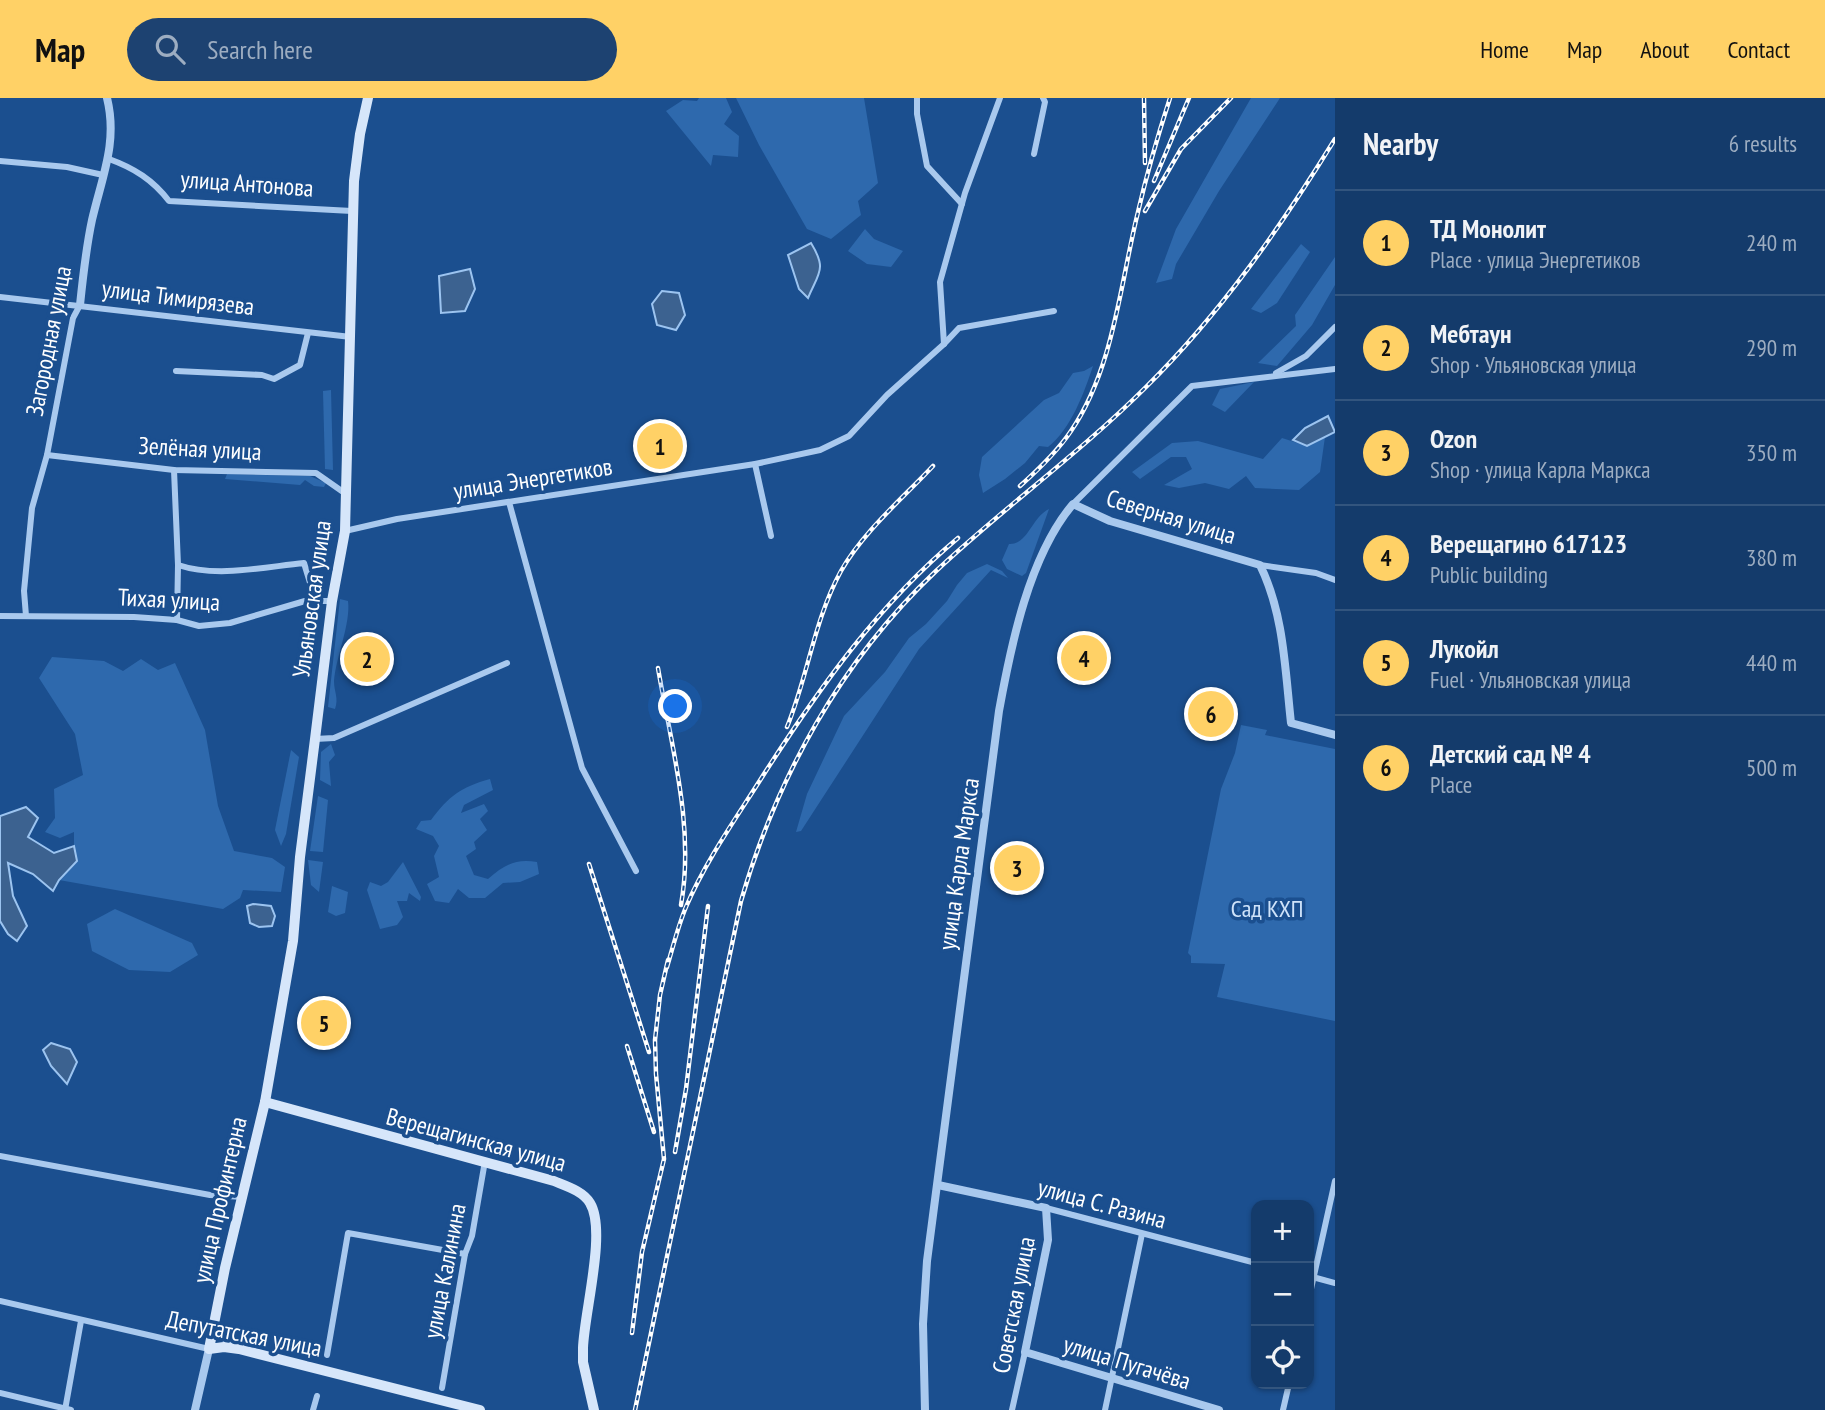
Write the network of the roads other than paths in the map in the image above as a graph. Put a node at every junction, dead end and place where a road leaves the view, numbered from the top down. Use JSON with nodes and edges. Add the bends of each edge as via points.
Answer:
{"nodes":[{"id":1,"x":107,"y":98,"type":"edge"},
{"id":2,"x":368,"y":98,"type":"edge"},
{"id":3,"x":917,"y":98,"type":"edge"},
{"id":4,"x":1000,"y":98,"type":"edge"},
{"id":5,"x":1043,"y":98,"type":"edge"},
{"id":6,"x":1034,"y":154,"type":"dead end"},
{"id":7,"x":109,"y":159,"type":"junction"},
{"id":8,"x":0,"y":161,"type":"edge"},
{"id":9,"x":103,"y":174,"type":"junction"},
{"id":10,"x":962,"y":204,"type":"junction"},
{"id":11,"x":352,"y":211,"type":"junction"},
{"id":12,"x":0,"y":297,"type":"edge"},
{"id":13,"x":80,"y":305,"type":"junction"},
{"id":14,"x":1054,"y":311,"type":"dead end"},
{"id":15,"x":1335,"y":327,"type":"edge"},
{"id":16,"x":308,"y":333,"type":"junction"},
{"id":17,"x":351,"y":337,"type":"junction"},
{"id":18,"x":944,"y":344,"type":"junction"},
{"id":19,"x":1335,"y":369,"type":"edge"},
{"id":20,"x":176,"y":371,"type":"dead end"},
{"id":21,"x":1272,"y":375,"type":"junction"},
{"id":22,"x":47,"y":454,"type":"junction"},
{"id":23,"x":755,"y":464,"type":"junction"},
{"id":24,"x":174,"y":470,"type":"junction"},
{"id":25,"x":346,"y":494,"type":"junction"},
{"id":26,"x":509,"y":502,"type":"junction"},
{"id":27,"x":1073,"y":503,"type":"junction"},
{"id":28,"x":345,"y":531,"type":"junction"},
{"id":29,"x":771,"y":536,"type":"dead end"},
{"id":30,"x":178,"y":565,"type":"junction"},
{"id":31,"x":1259,"y":565,"type":"junction"},
{"id":32,"x":1335,"y":580,"type":"edge"},
{"id":33,"x":315,"y":599,"type":"junction"},
{"id":34,"x":332,"y":601,"type":"junction"},
{"id":35,"x":0,"y":616,"type":"edge"},
{"id":36,"x":26,"y":616,"type":"junction"},
{"id":37,"x":177,"y":620,"type":"junction"},
{"id":38,"x":507,"y":663,"type":"dead end"},
{"id":39,"x":1335,"y":735,"type":"edge"},
{"id":40,"x":315,"y":739,"type":"junction"},
{"id":41,"x":636,"y":871,"type":"dead end"},
{"id":42,"x":265,"y":1102,"type":"junction"},
{"id":43,"x":0,"y":1156,"type":"edge"},
{"id":44,"x":485,"y":1161,"type":"junction"},
{"id":45,"x":1335,"y":1181,"type":"edge"},
{"id":46,"x":937,"y":1185,"type":"junction"},
{"id":47,"x":243,"y":1197,"type":"junction"},
{"id":48,"x":1046,"y":1208,"type":"junction"},
{"id":49,"x":1142,"y":1234,"type":"junction"},
{"id":50,"x":465,"y":1254,"type":"junction"},
{"id":51,"x":1251,"y":1262,"type":"edge"},
{"id":52,"x":1314,"y":1264,"type":"edge"},
{"id":53,"x":1314,"y":1277,"type":"edge"},
{"id":54,"x":1335,"y":1283,"type":"edge"},
{"id":55,"x":0,"y":1301,"type":"edge"},
{"id":56,"x":214,"y":1320,"type":"junction"},
{"id":57,"x":81,"y":1321,"type":"junction"},
{"id":58,"x":209,"y":1349,"type":"junction"},
{"id":59,"x":239,"y":1349,"type":"junction"},
{"id":60,"x":1025,"y":1352,"type":"junction"},
{"id":61,"x":327,"y":1355,"type":"dead end"},
{"id":62,"x":1113,"y":1379,"type":"junction"},
{"id":63,"x":442,"y":1388,"type":"dead end"},
{"id":64,"x":1288,"y":1389,"type":"edge"},
{"id":65,"x":0,"y":1393,"type":"edge"},
{"id":66,"x":317,"y":1396,"type":"dead end"},
{"id":67,"x":67,"y":1410,"type":"edge"},
{"id":68,"x":195,"y":1410,"type":"edge"},
{"id":69,"x":313,"y":1410,"type":"edge"},
{"id":70,"x":480,"y":1410,"type":"edge"},
{"id":71,"x":594,"y":1410,"type":"edge"},
{"id":72,"x":925,"y":1410,"type":"edge"},
{"id":73,"x":1013,"y":1410,"type":"edge"},
{"id":74,"x":1105,"y":1410,"type":"edge"},
{"id":75,"x":1219,"y":1410,"type":"edge"},
{"id":76,"x":1283,"y":1410,"type":"edge"}],
"edges":[{"from":1,"to":7,"type":"street","name":"Загородная улица","via":[[112,131]]},
{"from":2,"to":11,"type":"main road","name":"Ульяновская улица","via":[[356,157]]},
{"from":3,"to":10,"type":"street","via":[[927,166]]},
{"from":4,"to":10,"type":"street"},
{"from":5,"to":6,"type":"street"},
{"from":7,"to":9,"type":"street","name":"Загородная улица"},
{"from":7,"to":11,"type":"street","name":"улица Антонова","via":[[145,176],[169,201]]},
{"from":8,"to":9,"type":"street"},
{"from":9,"to":13,"type":"street","name":"Загородная улица","via":[[84,257]]},
{"from":10,"to":18,"type":"street","via":[[940,282]]},
{"from":11,"to":17,"type":"main road","name":"Ульяновская улица"},
{"from":12,"to":13,"type":"street","name":"улица Тимирязева"},
{"from":13,"to":16,"type":"street","name":"улица Тимирязева"},
{"from":13,"to":22,"type":"street","name":"Загородная улица","via":[[73,318]]},
{"from":14,"to":18,"type":"street","name":"улица Энергетиков","via":[[959,328]]},
{"from":15,"to":21,"type":"street","via":[[1306,356]]},
{"from":16,"to":17,"type":"street","name":"улица Тимирязева"},
{"from":16,"to":20,"type":"street","via":[[300,365],[274,379]]},
{"from":17,"to":25,"type":"main road","name":"Ульяновская улица"},
{"from":18,"to":23,"type":"street","name":"улица Энергетиков","via":[[849,436],[820,450]]},
{"from":19,"to":21,"type":"street"},
{"from":21,"to":27,"type":"street","name":"улица Карла Маркса","via":[[1192,387]]},
{"from":22,"to":24,"type":"street","name":"Зелёная улица"},
{"from":22,"to":36,"type":"street","name":"Загородная улица","via":[[32,508]]},
{"from":23,"to":26,"type":"street","name":"улица Энергетиков"},
{"from":23,"to":29,"type":"street"},
{"from":24,"to":25,"type":"street","name":"Зелёная улица","via":[[316,473]]},
{"from":24,"to":30,"type":"street"},
{"from":25,"to":28,"type":"main road","name":"Ульяновская улица"},
{"from":26,"to":28,"type":"street","name":"улица Энергетиков"},
{"from":26,"to":41,"type":"street","via":[[582,768]]},
{"from":27,"to":31,"type":"street","name":"Северная улица","via":[[1110,521]]},
{"from":27,"to":46,"type":"street","name":"улица Карла Маркса","via":[[1042,555],[1006,674]]},
{"from":28,"to":34,"type":"main road","name":"Ульяновская улица"},
{"from":30,"to":33,"type":"street","via":[[193,570],[234,570],[304,564]]},
{"from":30,"to":37,"type":"street"},
{"from":31,"to":32,"type":"street","name":"Северная улица"},
{"from":31,"to":39,"type":"street","name":"Северная улица","via":[[1283,638],[1291,723]]},
{"from":33,"to":34,"type":"street","name":"Тихая улица"},
{"from":33,"to":37,"type":"street","name":"Тихая улица","via":[[230,623],[199,626]]},
{"from":34,"to":40,"type":"main road","name":"Ульяновская улица"},
{"from":35,"to":36,"type":"street","name":"Тихая улица"},
{"from":36,"to":37,"type":"street","name":"Тихая улица"},
{"from":38,"to":40,"type":"street","via":[[334,738]]},
{"from":40,"to":42,"type":"main road","name":"Ульяновская улица","via":[[293,941]]},
{"from":42,"to":44,"type":"main road","name":"Верещагинская улица"},
{"from":42,"to":47,"type":"main road","name":"улица Профинтерна"},
{"from":43,"to":47,"type":"street","via":[[210,1195]]},
{"from":44,"to":50,"type":"street","name":"улица Калинина"},
{"from":44,"to":71,"type":"main road","name":"Верещагинская улица","via":[[570,1187],[589,1201],[594,1212],[596,1244],[583,1362]]},
{"from":45,"to":52,"type":"street"},
{"from":46,"to":48,"type":"street","name":"улица С. Разина"},
{"from":46,"to":72,"type":"street","name":"улица Карла Маркса","via":[[923,1324]]},
{"from":47,"to":56,"type":"main road","name":"улица Профинтерна"},
{"from":48,"to":49,"type":"street","name":"улица С. Разина"},
{"from":48,"to":60,"type":"street","name":"Советская улица","via":[[1048,1240]]},
{"from":49,"to":51,"type":"street","name":"улица С. Разина"},
{"from":49,"to":62,"type":"street"},
{"from":50,"to":61,"type":"street","via":[[348,1233]]},
{"from":50,"to":63,"type":"street","name":"улица Калинина"},
{"from":53,"to":54,"type":"street"},
{"from":55,"to":57,"type":"street","name":"Депутатская улица"},
{"from":56,"to":58,"type":"main road","name":"улица Профинтерна"},
{"from":56,"to":59,"type":"street","via":[[223,1338]]},
{"from":57,"to":58,"type":"street","name":"Депутатская улица"},
{"from":57,"to":67,"type":"street"},
{"from":58,"to":59,"type":"main road","name":"Депутатская улица"},
{"from":58,"to":68,"type":"street"},
{"from":59,"to":70,"type":"main road","name":"Депутатская улица"},
{"from":60,"to":62,"type":"street","name":"улица Пугачёва"},
{"from":60,"to":73,"type":"street","name":"Советская улица"},
{"from":62,"to":74,"type":"street"},
{"from":62,"to":75,"type":"street","name":"улица Пугачёва"},
{"from":64,"to":76,"type":"street"},
{"from":65,"to":67,"type":"street"},
{"from":66,"to":69,"type":"street"}]}
